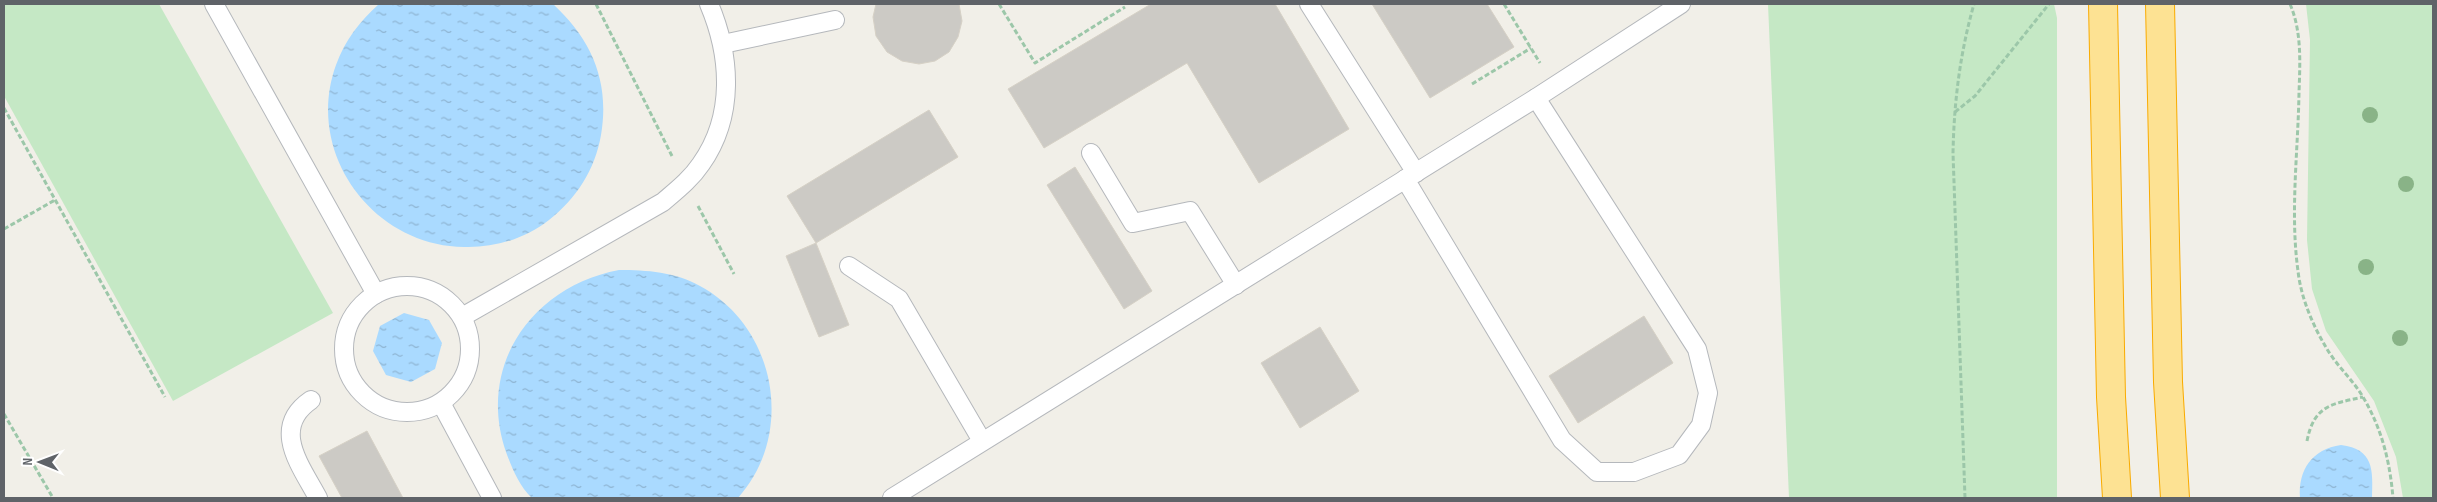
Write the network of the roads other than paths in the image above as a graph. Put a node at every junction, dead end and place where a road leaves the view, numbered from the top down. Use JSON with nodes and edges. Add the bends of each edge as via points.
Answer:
{"nodes":[{"id":1,"x":214,"y":4,"type":"edge"},
{"id":2,"x":709,"y":4,"type":"edge"},
{"id":3,"x":1309,"y":4,"type":"edge"},
{"id":4,"x":1681,"y":4,"type":"edge"},
{"id":5,"x":2103,"y":6,"type":"edge"},
{"id":6,"x":2160,"y":6,"type":"edge"},
{"id":7,"x":835,"y":20,"type":"dead end"},
{"id":8,"x":723,"y":44,"type":"junction"},
{"id":9,"x":1536,"y":98,"type":"junction"},
{"id":10,"x":1091,"y":153,"type":"dead end"},
{"id":11,"x":1410,"y":176,"type":"junction"},
{"id":12,"x":849,"y":266,"type":"dead end"},
{"id":13,"x":1236,"y":284,"type":"junction"},
{"id":14,"x":376,"y":294,"type":"junction"},
{"id":15,"x":462,"y":317,"type":"junction"},
{"id":16,"x":311,"y":400,"type":"dead end"},
{"id":17,"x":441,"y":403,"type":"junction"},
{"id":18,"x":982,"y":441,"type":"junction"},
{"id":19,"x":318,"y":498,"type":"edge"},
{"id":20,"x":492,"y":498,"type":"edge"},
{"id":21,"x":892,"y":498,"type":"edge"},
{"id":22,"x":2117,"y":498,"type":"edge"},
{"id":23,"x":2175,"y":498,"type":"edge"}],
"edges":[{"from":1,"to":14,"type":"lane"},
{"from":2,"to":8,"type":"lane"},
{"from":3,"to":11,"type":"lane"},
{"from":4,"to":9,"type":"lane"},
{"from":5,"to":22,"type":"highway"},
{"from":6,"to":23,"type":"highway","via":[[2168,382]]},
{"from":7,"to":8,"type":"lane"},
{"from":8,"to":15,"type":"lane","via":[[727,74],[726,105],[715,139],[702,164],[686,182],[663,202]]},
{"from":9,"to":11,"type":"lane"},
{"from":9,"to":11,"type":"lane","via":[[1697,349],[1708,393],[1701,425],[1679,456],[1634,472],[1596,472],[1562,440]]},
{"from":10,"to":13,"type":"lane","via":[[1133,223],[1190,212]]},
{"from":11,"to":13,"type":"lane"},
{"from":12,"to":18,"type":"lane","via":[[899,299]]},
{"from":13,"to":18,"type":"lane"},
{"from":14,"to":15,"type":"lane","via":[[398,287],[422,288],[445,298]]},
{"from":14,"to":17,"type":"lane","via":[[355,314],[345,339],[345,361],[352,379],[371,401],[393,411],[418,412]]},
{"from":15,"to":17,"type":"lane","via":[[470,339],[469,363],[459,386]]},
{"from":16,"to":19,"type":"lane","via":[[301,407],[293,420],[290,434],[293,450]]},
{"from":17,"to":20,"type":"lane"},
{"from":18,"to":21,"type":"lane"}]}
